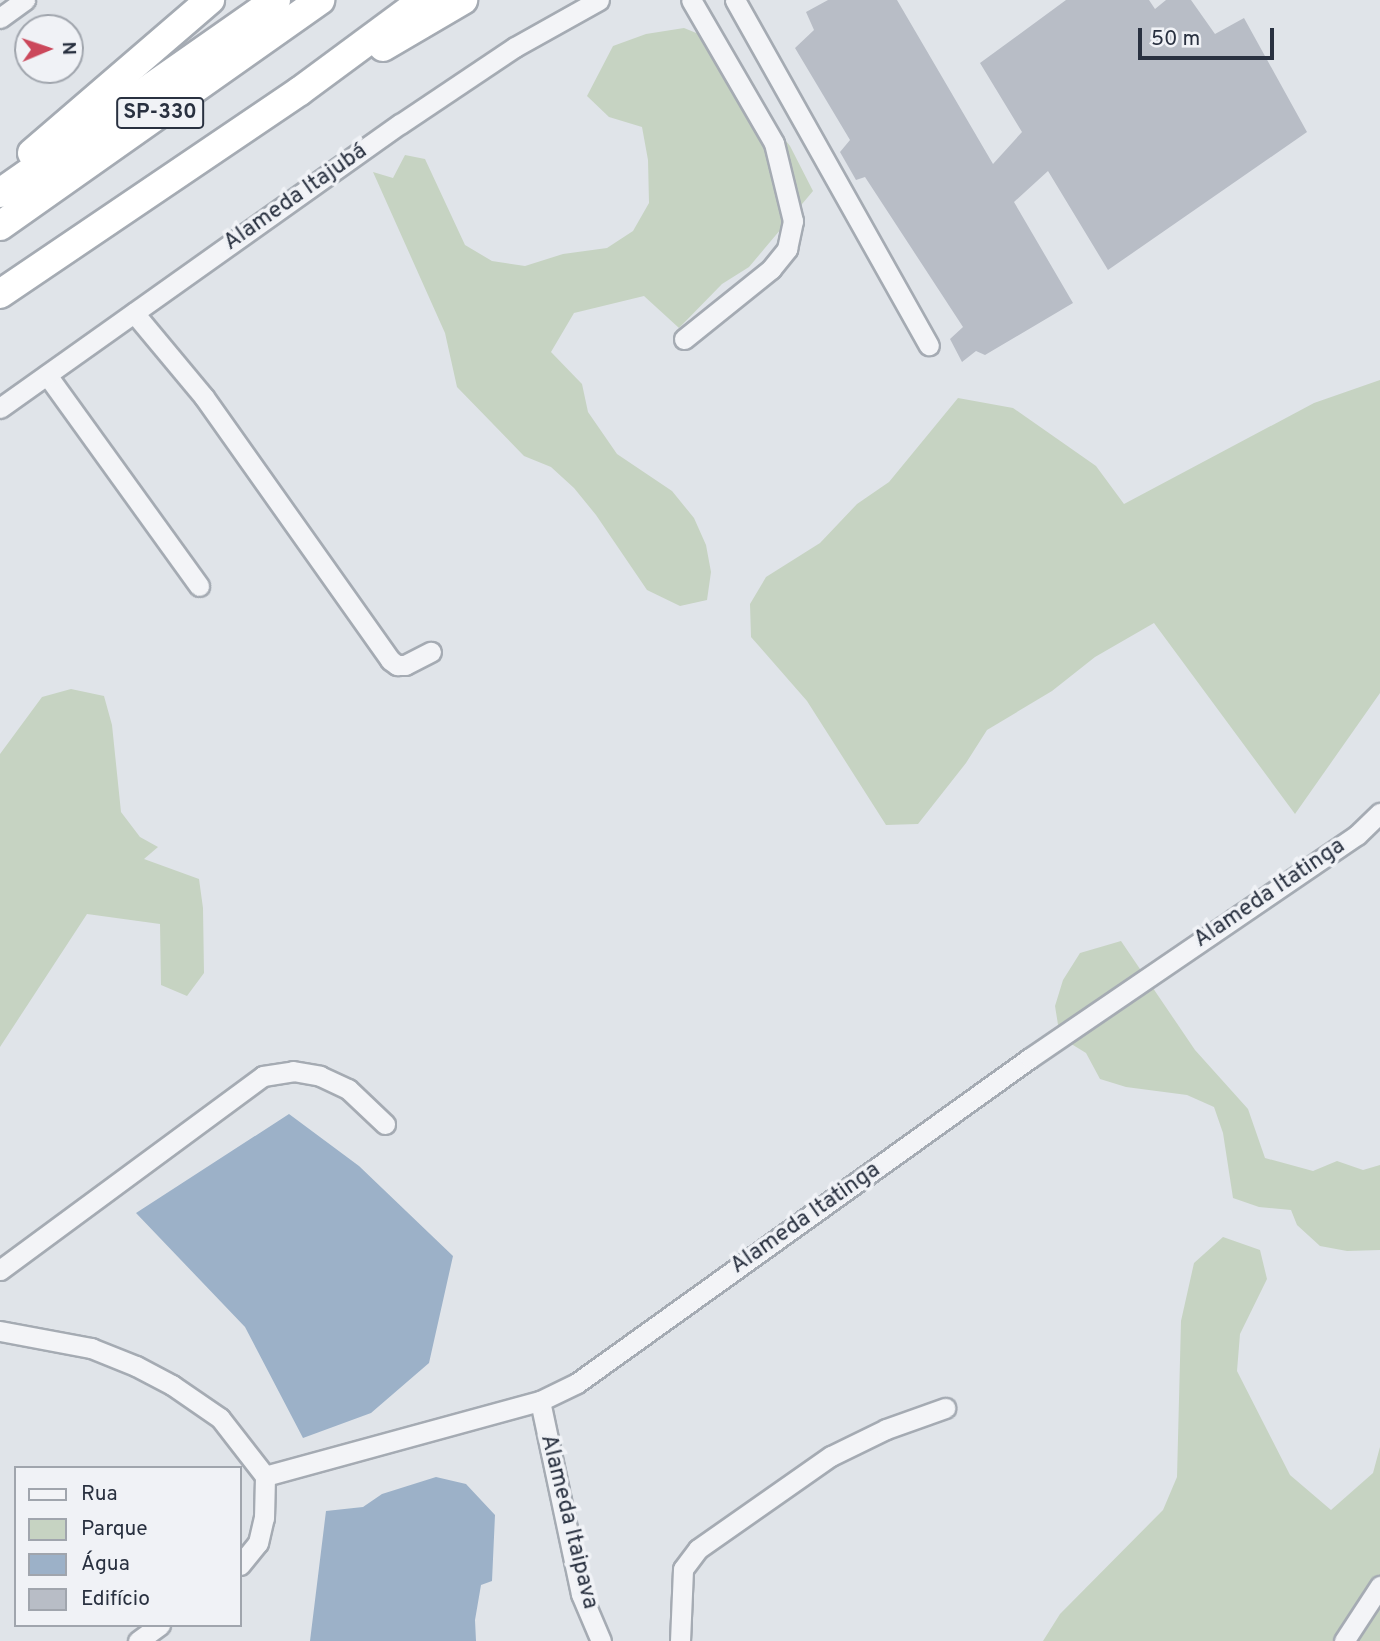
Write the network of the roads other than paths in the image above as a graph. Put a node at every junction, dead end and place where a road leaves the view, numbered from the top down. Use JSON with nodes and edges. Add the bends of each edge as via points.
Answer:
{"nodes":[{"id":1,"x":25,"y":0,"type":"edge"},
{"id":2,"x":210,"y":0,"type":"edge"},
{"id":3,"x":276,"y":0,"type":"edge"},
{"id":4,"x":320,"y":0,"type":"edge"},
{"id":5,"x":423,"y":0,"type":"edge"},
{"id":6,"x":463,"y":0,"type":"edge"},
{"id":7,"x":599,"y":0,"type":"edge"},
{"id":8,"x":691,"y":0,"type":"edge"},
{"id":9,"x":735,"y":0,"type":"edge"},
{"id":10,"x":0,"y":18,"type":"edge"},
{"id":11,"x":300,"y":91,"type":"junction"},
{"id":12,"x":0,"y":181,"type":"edge"},
{"id":13,"x":0,"y":193,"type":"edge"},
{"id":14,"x":0,"y":226,"type":"edge"},
{"id":15,"x":0,"y":294,"type":"edge"},
{"id":16,"x":134,"y":313,"type":"junction"},
{"id":17,"x":684,"y":340,"type":"dead end"},
{"id":18,"x":929,"y":345,"type":"dead end"},
{"id":19,"x":47,"y":375,"type":"junction"},
{"id":20,"x":0,"y":408,"type":"edge"},
{"id":21,"x":199,"y":586,"type":"dead end"},
{"id":22,"x":431,"y":652,"type":"dead end"},
{"id":23,"x":1380,"y":813,"type":"edge"},
{"id":24,"x":385,"y":1124,"type":"dead end"},
{"id":25,"x":0,"y":1270,"type":"edge"},
{"id":26,"x":0,"y":1331,"type":"edge"},
{"id":27,"x":540,"y":1401,"type":"junction"},
{"id":28,"x":945,"y":1408,"type":"dead end"},
{"id":29,"x":265,"y":1476,"type":"junction"},
{"id":30,"x":242,"y":1563,"type":"edge"},
{"id":31,"x":1380,"y":1586,"type":"edge"},
{"id":32,"x":157,"y":1627,"type":"edge"},
{"id":33,"x":138,"y":1641,"type":"edge"},
{"id":34,"x":601,"y":1641,"type":"edge"},
{"id":35,"x":680,"y":1641,"type":"edge"},
{"id":36,"x":1344,"y":1641,"type":"edge"}],
"edges":[{"from":1,"to":10,"type":"street"},
{"from":2,"to":12,"type":"highway"},
{"from":3,"to":13,"type":"highway","number":"SP-330"},
{"from":4,"to":14,"type":"highway","number":"SP-330"},
{"from":5,"to":11,"type":"highway"},
{"from":6,"to":11,"type":"highway"},
{"from":7,"to":16,"type":"street","name":"Alameda Itajubá","via":[[458,85]]},
{"from":8,"to":17,"type":"street","via":[[774,144],[793,221],[787,248],[771,270]]},
{"from":9,"to":18,"type":"street"},
{"from":11,"to":15,"type":"highway"},
{"from":16,"to":19,"type":"street","name":"Alameda Itajubá"},
{"from":16,"to":22,"type":"street","via":[[204,397],[390,660],[405,665]]},
{"from":19,"to":20,"type":"street","name":"Alameda Itajubá"},
{"from":19,"to":21,"type":"street"},
{"from":23,"to":27,"type":"street","name":"Alameda Itatinga","via":[[1357,835],[1030,1058],[577,1383]]},
{"from":24,"to":25,"type":"street","via":[[348,1089],[320,1076],[293,1071],[263,1076]]},
{"from":26,"to":29,"type":"street","via":[[91,1349],[172,1385],[219,1418]]},
{"from":27,"to":29,"type":"street","name":"Alameda Itatinga"},
{"from":27,"to":34,"type":"street","name":"Alameda Itaipava","via":[[581,1594]]},
{"from":28,"to":35,"type":"street","via":[[886,1429],[831,1456],[698,1549],[683,1569]]},
{"from":29,"to":30,"type":"street","via":[[258,1544]]},
{"from":31,"to":36,"type":"street"},
{"from":32,"to":33,"type":"street"}]}
